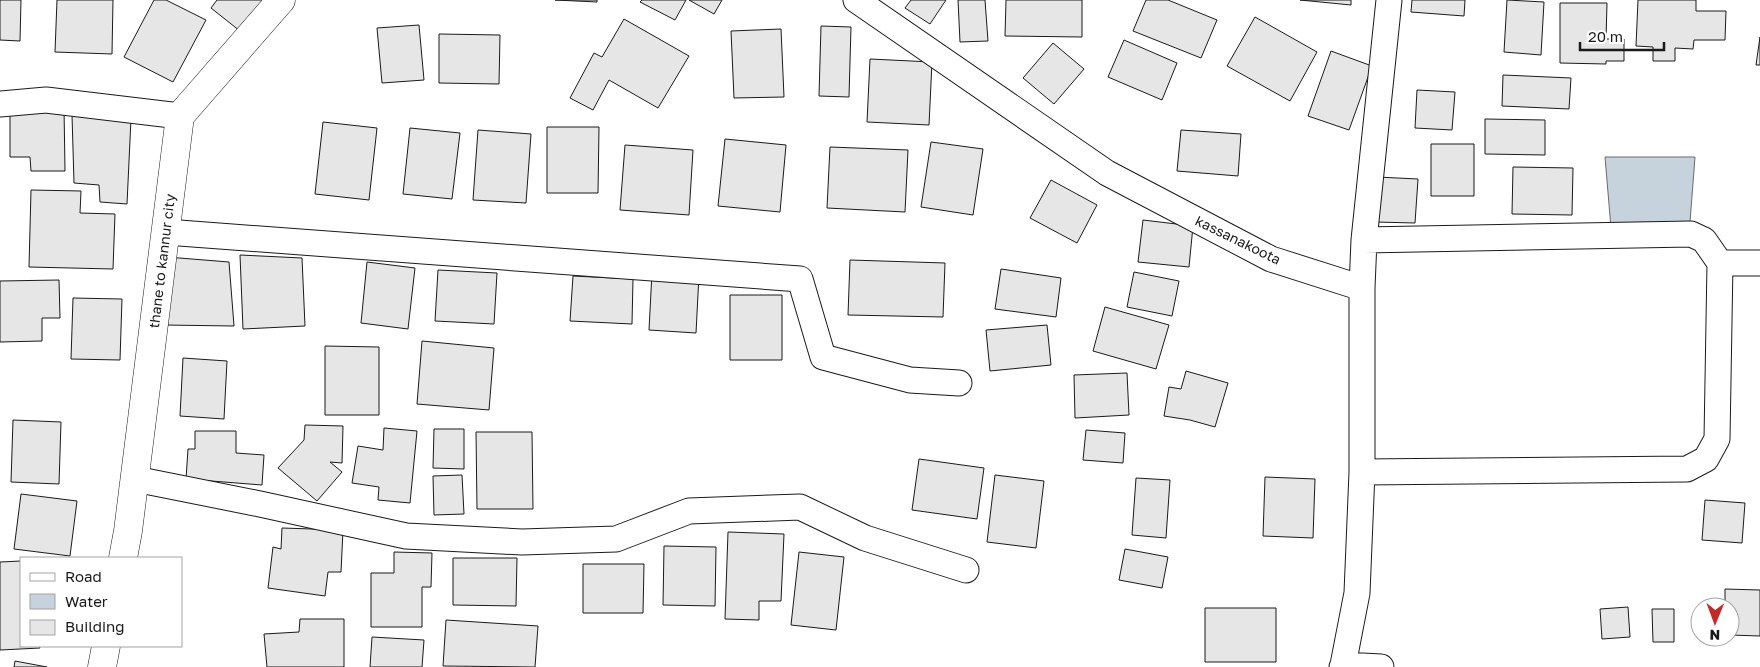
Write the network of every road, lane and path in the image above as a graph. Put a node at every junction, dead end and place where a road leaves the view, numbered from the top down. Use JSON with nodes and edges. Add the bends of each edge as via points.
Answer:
{"nodes":[{"id":1,"x":281,"y":0,"type":"edge"},
{"id":2,"x":856,"y":0,"type":"edge"},
{"id":3,"x":1389,"y":0,"type":"edge"},
{"id":4,"x":0,"y":104,"type":"edge"},
{"id":5,"x":180,"y":116,"type":"junction"},
{"id":6,"x":166,"y":232,"type":"junction"},
{"id":7,"x":1364,"y":240,"type":"junction"},
{"id":8,"x":1720,"y":263,"type":"junction"},
{"id":9,"x":1760,"y":263,"type":"edge"},
{"id":10,"x":1362,"y":288,"type":"junction"},
{"id":11,"x":959,"y":383,"type":"dead end"},
{"id":12,"x":1362,"y":472,"type":"junction"},
{"id":13,"x":135,"y":479,"type":"junction"},
{"id":14,"x":123,"y":557,"type":"edge"},
{"id":15,"x":966,"y":570,"type":"dead end"},
{"id":16,"x":106,"y":647,"type":"edge"},
{"id":17,"x":1342,"y":666,"type":"edge"},
{"id":18,"x":102,"y":667,"type":"edge"},
{"id":19,"x":1381,"y":667,"type":"edge"}],
"edges":[{"from":1,"to":5,"type":"street"},
{"from":2,"to":10,"type":"street","name":"kassanakoota","via":[[1107,173],[1271,259]]},
{"from":3,"to":7,"type":"street"},
{"from":4,"to":5,"type":"street","via":[[46,100]]},
{"from":5,"to":6,"type":"street","name":"thane to kannur city"},
{"from":6,"to":11,"type":"street","via":[[800,279],[823,357],[910,380]]},
{"from":6,"to":13,"type":"street","name":"thane to kannur city"},
{"from":7,"to":8,"type":"street","via":[[1691,234],[1704,240]]},
{"from":7,"to":10,"type":"street"},
{"from":8,"to":9,"type":"street"},
{"from":8,"to":12,"type":"street","via":[[1717,439],[1706,459],[1687,469]]},
{"from":10,"to":12,"type":"street"},
{"from":12,"to":17,"type":"street","via":[[1357,592]]},
{"from":13,"to":14,"type":"street","name":"thane to kannur city"},
{"from":13,"to":15,"type":"street","via":[[406,536],[512,541],[616,538],[689,511],[800,507],[865,538]]},
{"from":16,"to":18,"type":"street"},
{"from":17,"to":19,"type":"street"}]}
